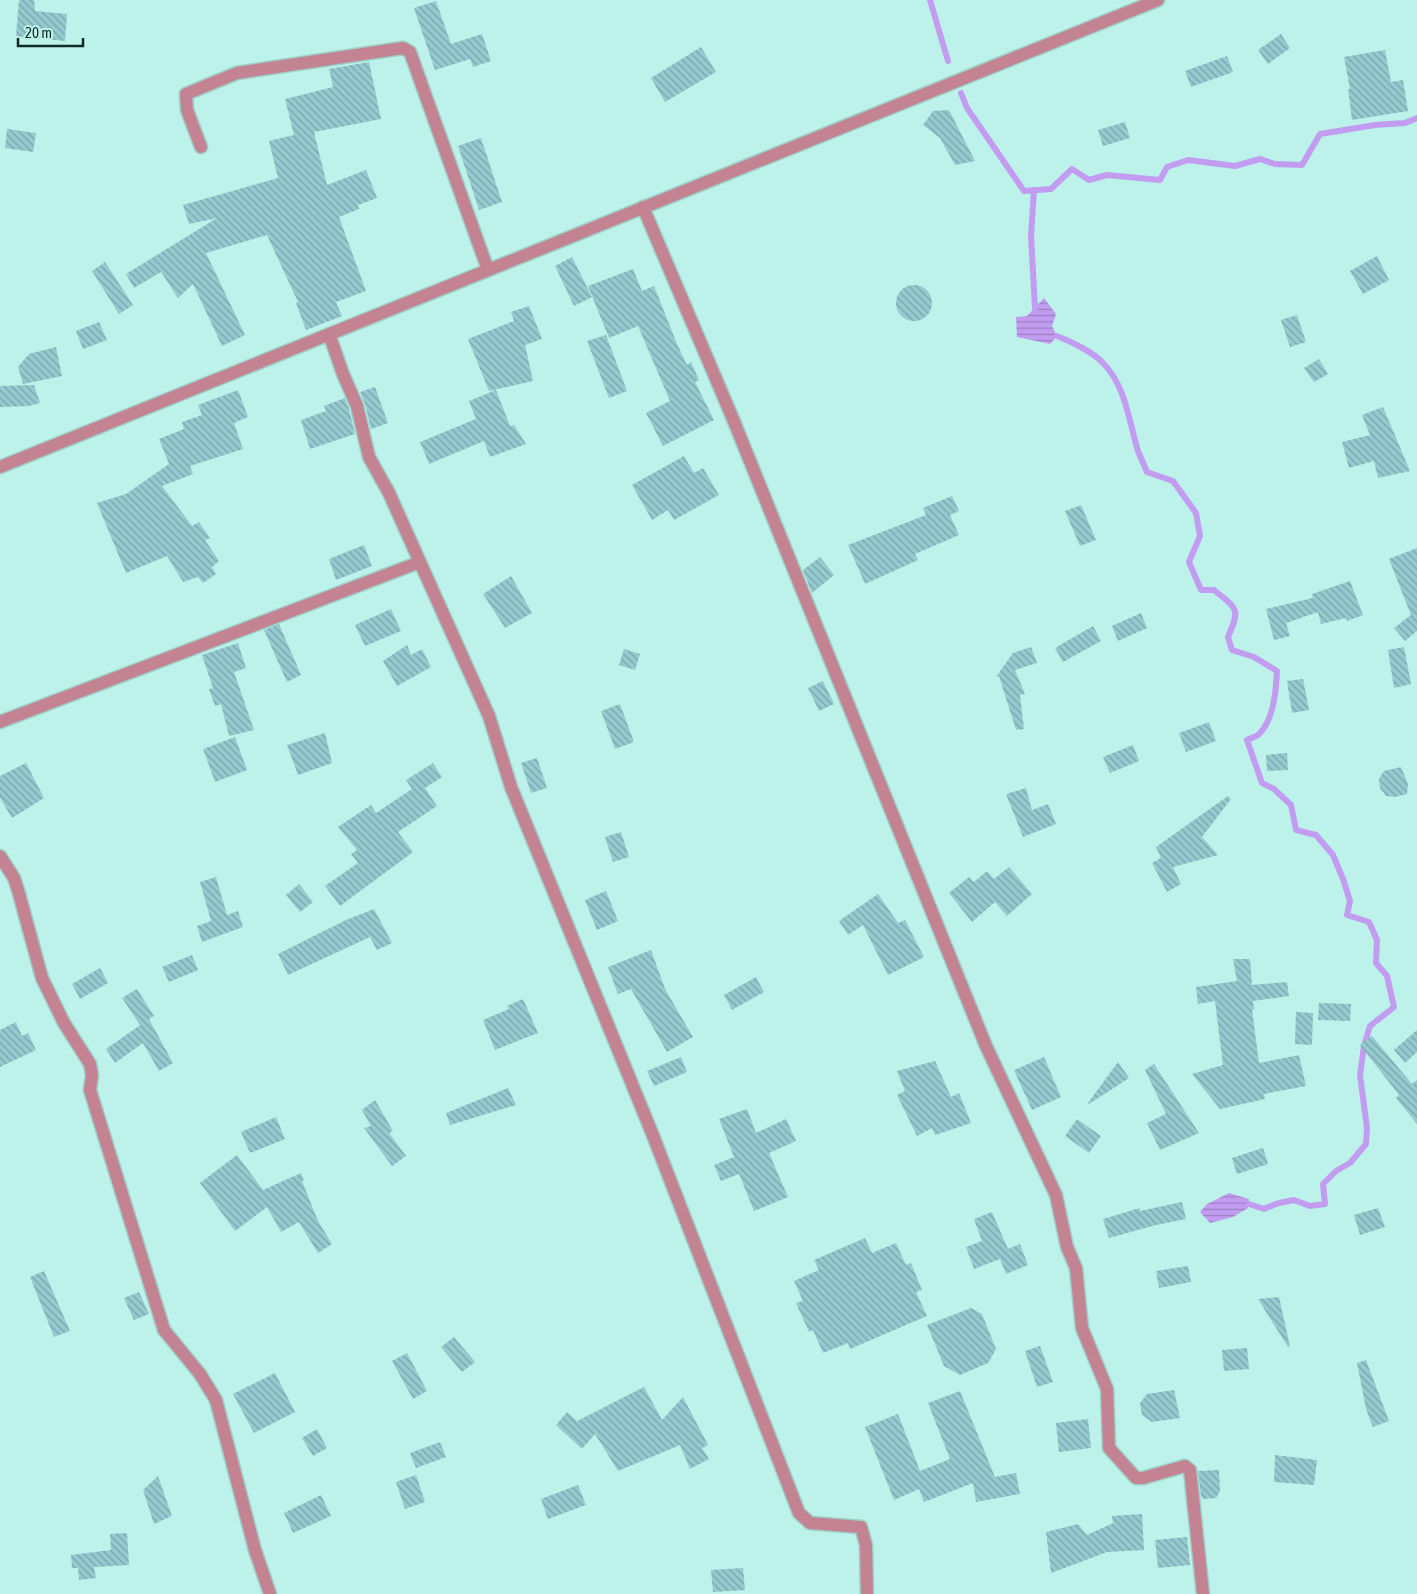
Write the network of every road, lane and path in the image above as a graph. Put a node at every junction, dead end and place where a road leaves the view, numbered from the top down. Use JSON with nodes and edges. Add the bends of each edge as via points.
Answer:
{"nodes":[{"id":1,"x":1158,"y":0,"type":"edge"},
{"id":2,"x":201,"y":147,"type":"dead end"},
{"id":3,"x":644,"y":207,"type":"junction"},
{"id":4,"x":488,"y":270,"type":"junction"},
{"id":5,"x":329,"y":334,"type":"junction"},
{"id":6,"x":0,"y":467,"type":"edge"},
{"id":7,"x":420,"y":562,"type":"junction"},
{"id":8,"x":0,"y":722,"type":"edge"},
{"id":9,"x":0,"y":856,"type":"edge"},
{"id":10,"x":270,"y":1594,"type":"edge"},
{"id":11,"x":867,"y":1594,"type":"edge"},
{"id":12,"x":1203,"y":1594,"type":"edge"}],
"edges":[{"from":1,"to":3,"type":"street"},
{"from":2,"to":4,"type":"street","via":[[187,110],[186,94],[238,73],[403,48],[410,52]]},
{"from":3,"to":4,"type":"street"},
{"from":3,"to":12,"type":"street","via":[[986,1046],[1058,1200],[1067,1247],[1077,1272],[1082,1328],[1107,1389],[1109,1448],[1136,1478],[1186,1466],[1190,1470]]},
{"from":4,"to":5,"type":"street"},
{"from":5,"to":6,"type":"street"},
{"from":5,"to":7,"type":"street","via":[[357,406],[369,457]]},
{"from":7,"to":8,"type":"street"},
{"from":7,"to":11,"type":"street","via":[[489,716],[511,787],[652,1133],[799,1513],[810,1522],[861,1526],[866,1545]]},
{"from":9,"to":10,"type":"street","via":[[14,878],[42,978],[90,1064],[90,1090],[164,1330],[200,1374],[216,1400],[255,1550]]}]}
